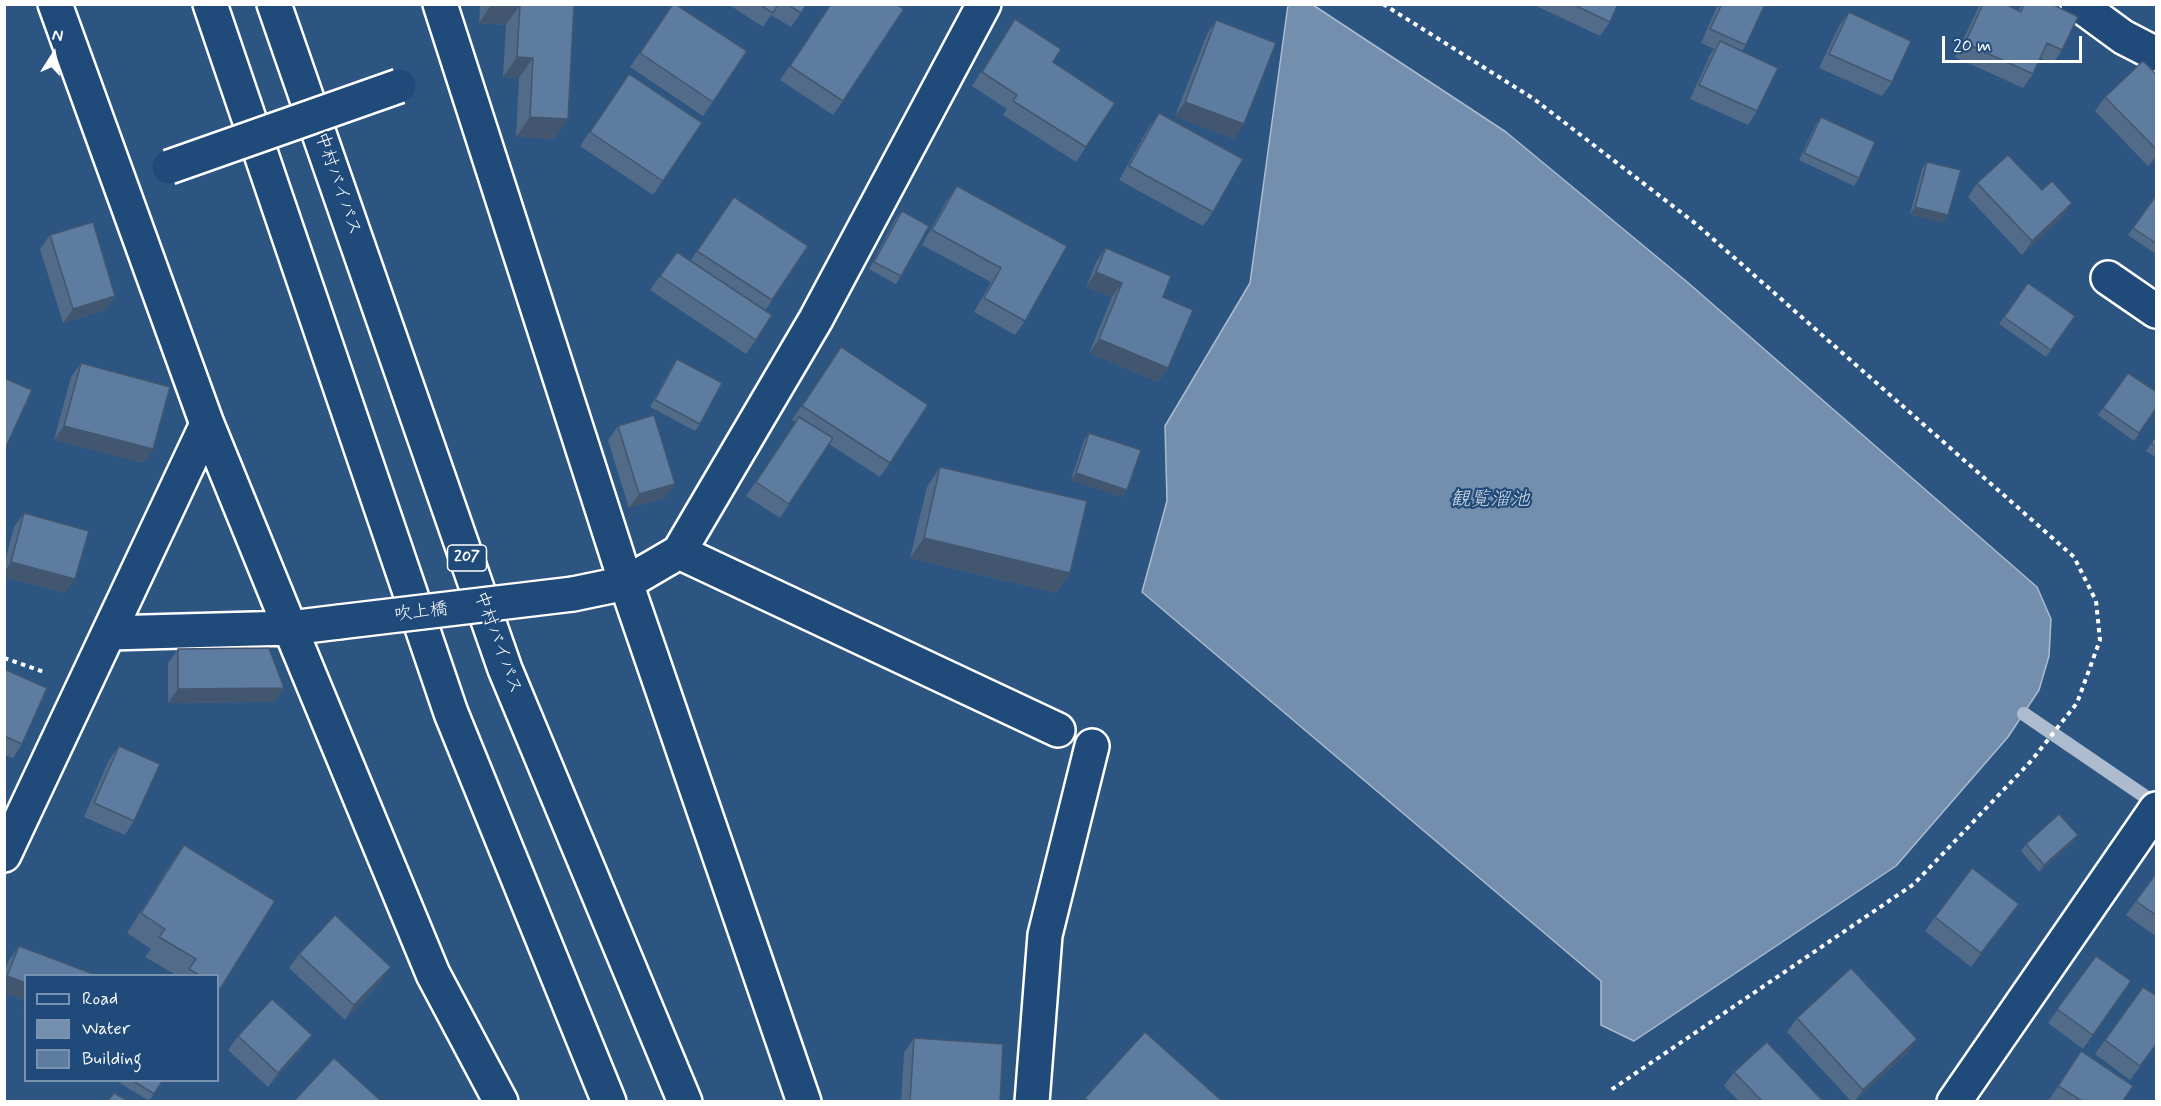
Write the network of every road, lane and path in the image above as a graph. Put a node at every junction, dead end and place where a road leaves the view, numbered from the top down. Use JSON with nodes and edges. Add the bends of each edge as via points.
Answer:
{"nodes":[{"id":1,"x":55,"y":4,"type":"edge"},
{"id":2,"x":210,"y":4,"type":"edge"},
{"id":3,"x":274,"y":4,"type":"edge"},
{"id":4,"x":440,"y":4,"type":"edge"},
{"id":5,"x":984,"y":4,"type":"edge"},
{"id":6,"x":1383,"y":4,"type":"edge"},
{"id":7,"x":2078,"y":4,"type":"edge"},
{"id":8,"x":2157,"y":54,"type":"edge"},
{"id":9,"x":399,"y":86,"type":"dead end"},
{"id":10,"x":170,"y":167,"type":"dead end"},
{"id":11,"x":2108,"y":278,"type":"dead end"},
{"id":12,"x":2157,"y":311,"type":"edge"},
{"id":13,"x":207,"y":424,"type":"junction"},
{"id":14,"x":679,"y":552,"type":"junction"},
{"id":15,"x":626,"y":583,"type":"junction"},
{"id":16,"x":290,"y":628,"type":"junction"},
{"id":17,"x":110,"y":633,"type":"junction"},
{"id":18,"x":1058,"y":730,"type":"dead end"},
{"id":19,"x":1092,"y":746,"type":"dead end"},
{"id":20,"x":2152,"y":817,"type":"edge"},
{"id":21,"x":4,"y":855,"type":"edge"},
{"id":22,"x":1608,"y":1092,"type":"dead end"},
{"id":23,"x":501,"y":1101,"type":"edge"},
{"id":24,"x":609,"y":1101,"type":"edge"},
{"id":25,"x":685,"y":1101,"type":"edge"},
{"id":26,"x":804,"y":1101,"type":"edge"},
{"id":27,"x":1032,"y":1101,"type":"edge"},
{"id":28,"x":1954,"y":1101,"type":"edge"}],
"edges":[{"from":1,"to":13,"type":"main road"},
{"from":2,"to":24,"type":"main road","via":[[452,713]]},
{"from":3,"to":25,"type":"main road","name":"中村バイパス","number":"207","via":[[505,669]]},
{"from":4,"to":15,"type":"main road"},
{"from":5,"to":14,"type":"main road","via":[[816,319]]},
{"from":6,"to":22,"type":"path","via":[[1534,99],[1696,225],[2074,557],[2096,601],[2100,640],[2077,703],[2032,760],[1914,884]]},
{"from":7,"to":8,"type":"main road","via":[[2123,37]]},
{"from":9,"to":10,"type":"main road","bridge":true},
{"from":11,"to":12,"type":"main road"},
{"from":13,"to":16,"type":"main road"},
{"from":13,"to":17,"type":"main road"},
{"from":14,"to":15,"type":"main road","name":"吹上橋"},
{"from":14,"to":18,"type":"main road"},
{"from":15,"to":16,"type":"main road","name":"吹上橋","bridge":true,"via":[[573,594]]},
{"from":15,"to":26,"type":"main road"},
{"from":16,"to":17,"type":"main road","name":"吹上橋"},
{"from":16,"to":23,"type":"main road","via":[[433,974]]},
{"from":17,"to":21,"type":"main road"},
{"from":19,"to":27,"type":"main road","via":[[1045,935]]},
{"from":20,"to":28,"type":"main road"}]}
